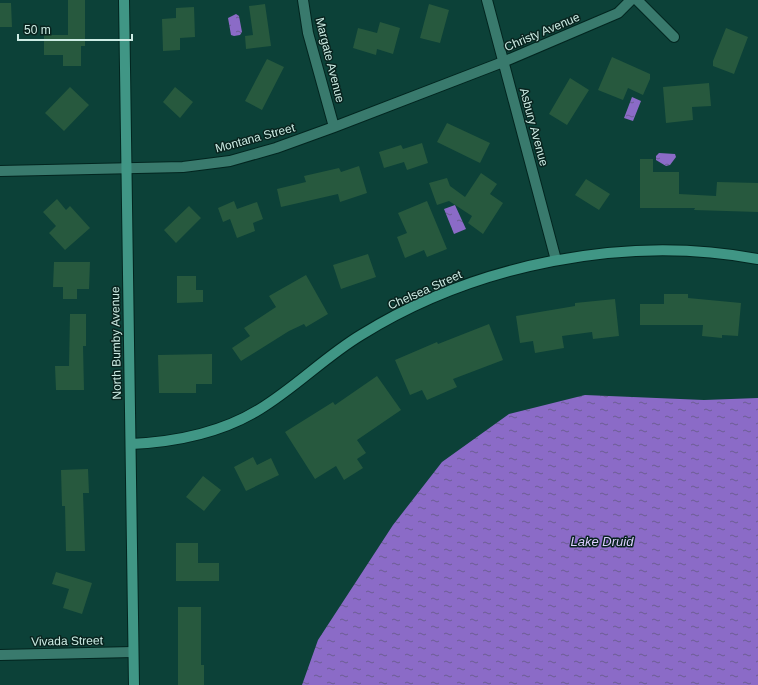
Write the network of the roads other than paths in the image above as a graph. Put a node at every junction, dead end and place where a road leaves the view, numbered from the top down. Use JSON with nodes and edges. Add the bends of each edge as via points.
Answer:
{"nodes":[{"id":1,"x":124,"y":0,"type":"edge"},
{"id":2,"x":303,"y":0,"type":"edge"},
{"id":3,"x":487,"y":0,"type":"edge"},
{"id":4,"x":631,"y":0,"type":"edge"},
{"id":5,"x":637,"y":0,"type":"edge"},
{"id":6,"x":674,"y":37,"type":"dead end"},
{"id":7,"x":504,"y":62,"type":"junction"},
{"id":8,"x":334,"y":127,"type":"junction"},
{"id":9,"x":126,"y":169,"type":"junction"},
{"id":10,"x":0,"y":171,"type":"edge"},
{"id":11,"x":758,"y":259,"type":"edge"},
{"id":12,"x":556,"y":260,"type":"junction"},
{"id":13,"x":131,"y":444,"type":"junction"},
{"id":14,"x":133,"y":652,"type":"junction"},
{"id":15,"x":0,"y":654,"type":"edge"},
{"id":16,"x":134,"y":685,"type":"edge"}],
"edges":[{"from":1,"to":9,"type":"street","name":"North Bumby Avenue"},
{"from":2,"to":8,"type":"street","name":"Margate Avenue","via":[[308,33]]},
{"from":3,"to":7,"type":"street","name":"Asbury Avenue"},
{"from":4,"to":7,"type":"street","name":"Christy Avenue","via":[[618,13]]},
{"from":5,"to":6,"type":"street"},
{"from":7,"to":8,"type":"street","name":"Montana Street"},
{"from":7,"to":12,"type":"street","name":"Asbury Avenue"},
{"from":8,"to":9,"type":"street","name":"Montana Street","via":[[230,161],[183,167]]},
{"from":9,"to":10,"type":"street","name":"Montana Street"},
{"from":9,"to":13,"type":"street","name":"North Bumby Avenue"},
{"from":11,"to":12,"type":"street","name":"Chelsea Street","via":[[736,255],[649,250]]},
{"from":12,"to":13,"type":"street","name":"Chelsea Street","via":[[495,275],[408,309],[361,335],[260,409],[230,424],[202,433]]},
{"from":13,"to":14,"type":"street","name":"North Bumby Avenue"},
{"from":14,"to":15,"type":"street","name":"Vivada Street"},
{"from":14,"to":16,"type":"street","name":"North Bumby Avenue"}]}
